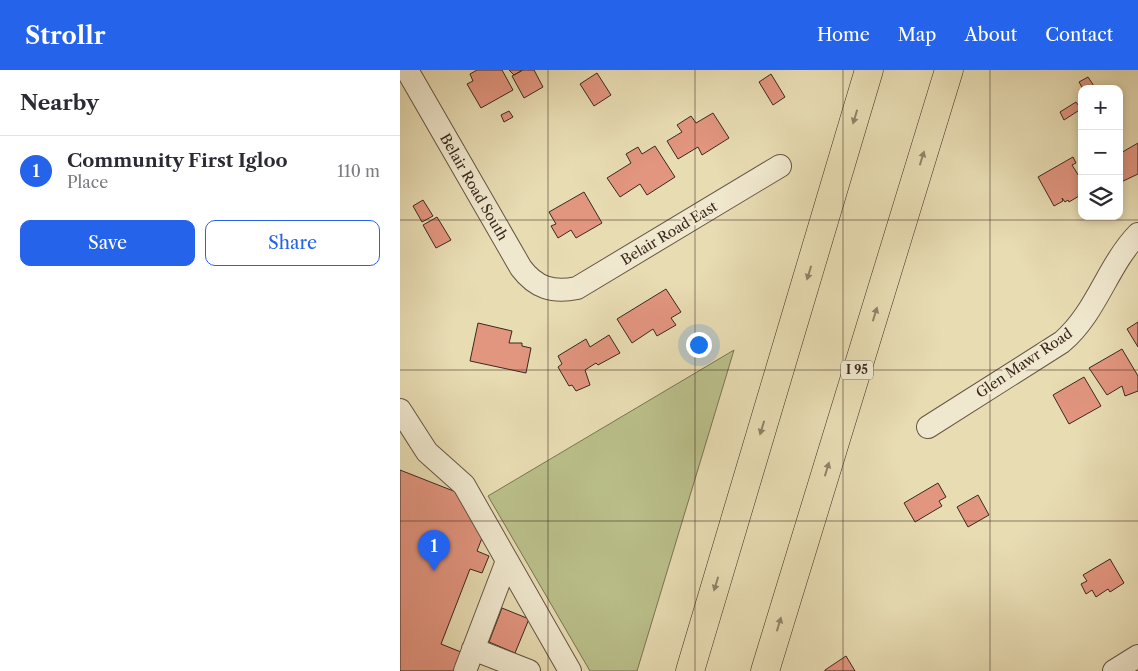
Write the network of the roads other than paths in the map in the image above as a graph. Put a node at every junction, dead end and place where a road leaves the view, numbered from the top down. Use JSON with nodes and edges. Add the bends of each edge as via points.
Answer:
{"nodes":[{"id":1,"x":407,"y":70,"type":"edge"},
{"id":2,"x":869,"y":70,"type":"edge"},
{"id":3,"x":949,"y":70,"type":"edge"},
{"id":4,"x":780,"y":166,"type":"dead end"},
{"id":5,"x":1138,"y":234,"type":"edge"},
{"id":6,"x":554,"y":290,"type":"joint"},
{"id":7,"x":403,"y":421,"type":"edge"},
{"id":8,"x":928,"y":426,"type":"dead end"},
{"id":9,"x":507,"y":561,"type":"junction"},
{"id":10,"x":473,"y":650,"type":"junction"},
{"id":11,"x":1138,"y":656,"type":"edge"},
{"id":12,"x":465,"y":671,"type":"edge"},
{"id":13,"x":529,"y":671,"type":"edge"},
{"id":14,"x":570,"y":671,"type":"edge"},
{"id":15,"x":690,"y":671,"type":"edge"},
{"id":16,"x":765,"y":671,"type":"edge"},
{"id":17,"x":1114,"y":671,"type":"edge"}],
"edges":[{"from":1,"to":6,"type":"street","name":"Belair Road South","via":[[522,268],[537,285]]},
{"from":2,"to":15,"type":"highway","one_way":true},
{"from":16,"to":3,"type":"highway","number":"I 95","one_way":true},
{"from":4,"to":6,"type":"street","name":"Belair Road East","via":[[577,288]]},
{"from":5,"to":8,"type":"street","name":"Glen Mawr Road","via":[[1121,255],[1091,310],[1074,331]]},
{"from":7,"to":9,"type":"street","via":[[436,461],[464,485]]},
{"from":9,"to":10,"type":"street"},
{"from":9,"to":14,"type":"street"},
{"from":10,"to":12,"type":"street"},
{"from":10,"to":13,"type":"street"},
{"from":11,"to":17,"type":"street"}]}
